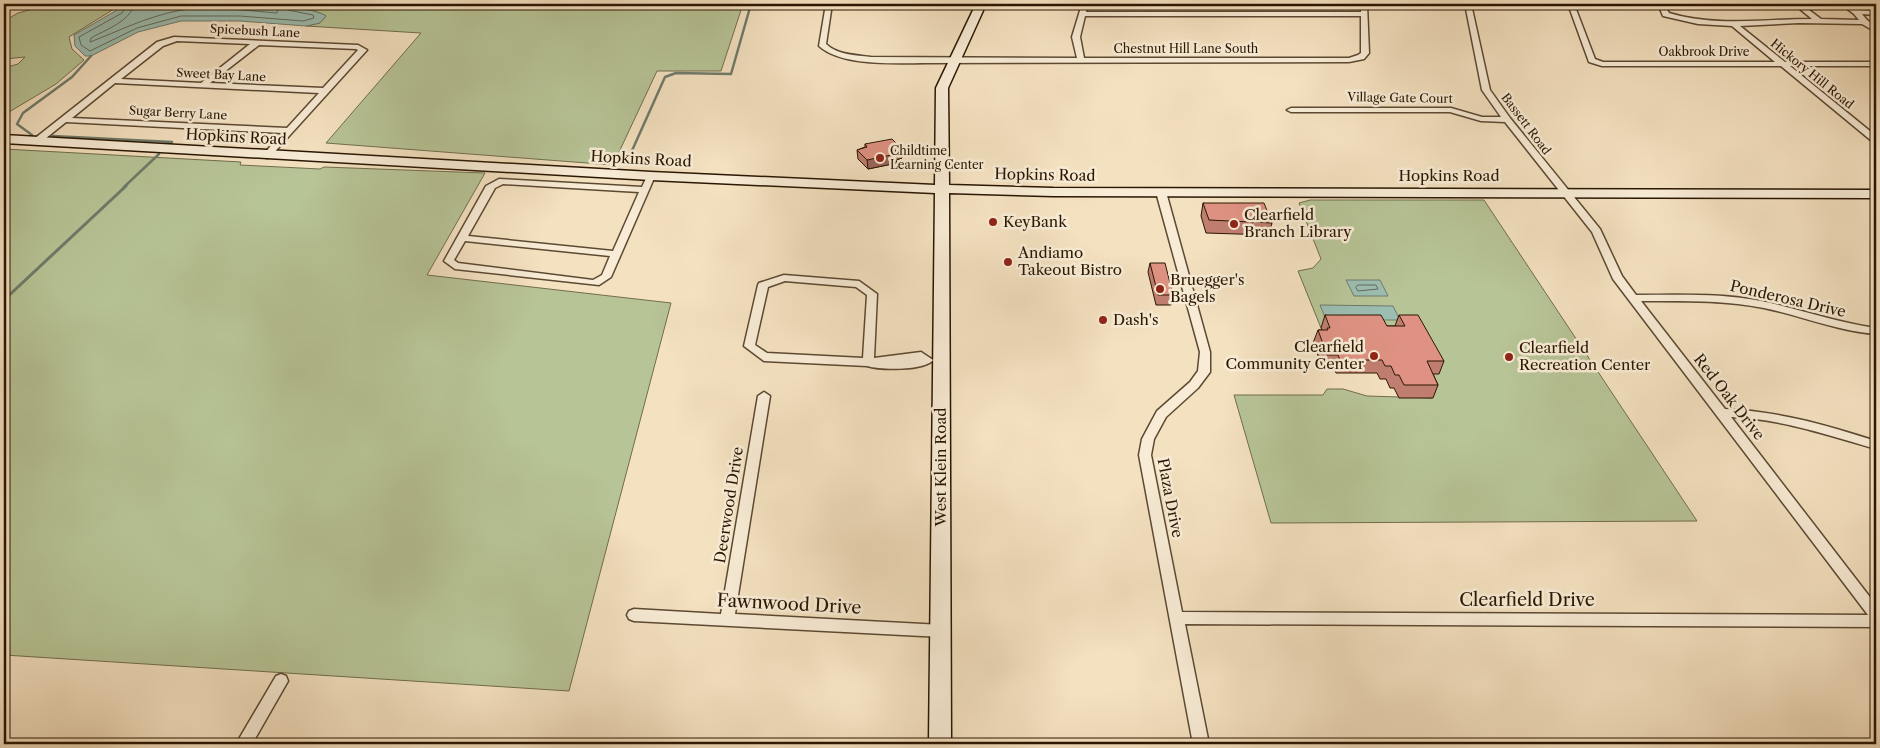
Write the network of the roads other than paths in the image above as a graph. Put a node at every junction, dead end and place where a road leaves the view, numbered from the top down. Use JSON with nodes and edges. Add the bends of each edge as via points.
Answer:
{"nodes":[{"id":1,"x":828,"y":4,"type":"edge"},
{"id":2,"x":981,"y":4,"type":"edge"},
{"id":3,"x":1085,"y":4,"type":"edge"},
{"id":4,"x":1188,"y":4,"type":"edge"},
{"id":5,"x":1364,"y":4,"type":"edge"},
{"id":6,"x":1468,"y":4,"type":"edge"},
{"id":7,"x":1571,"y":4,"type":"edge"},
{"id":8,"x":1661,"y":4,"type":"edge"},
{"id":9,"x":1797,"y":4,"type":"edge"},
{"id":10,"x":1844,"y":4,"type":"edge"},
{"id":11,"x":1857,"y":12,"type":"junction"},
{"id":12,"x":1876,"y":13,"type":"edge"},
{"id":13,"x":1082,"y":14,"type":"junction"},
{"id":14,"x":1188,"y":14,"type":"junction"},
{"id":15,"x":1364,"y":14,"type":"junction"},
{"id":16,"x":1819,"y":21,"type":"junction"},
{"id":17,"x":1864,"y":22,"type":"junction"},
{"id":18,"x":1735,"y":24,"type":"junction"},
{"id":19,"x":1876,"y":30,"type":"edge"},
{"id":20,"x":257,"y":43,"type":"junction"},
{"id":21,"x":955,"y":60,"type":"junction"},
{"id":22,"x":1081,"y":60,"type":"junction"},
{"id":23,"x":1782,"y":63,"type":"junction"},
{"id":24,"x":1876,"y":64,"type":"edge"},
{"id":25,"x":113,"y":81,"type":"junction"},
{"id":26,"x":203,"y":85,"type":"junction"},
{"id":27,"x":327,"y":91,"type":"junction"},
{"id":28,"x":1291,"y":110,"type":"dead end"},
{"id":29,"x":66,"y":120,"type":"junction"},
{"id":30,"x":1507,"y":120,"type":"junction"},
{"id":31,"x":290,"y":131,"type":"junction"},
{"id":32,"x":4,"y":139,"type":"edge"},
{"id":33,"x":1876,"y":140,"type":"edge"},
{"id":34,"x":37,"y":141,"type":"junction"},
{"id":35,"x":267,"y":155,"type":"junction"},
{"id":36,"x":651,"y":176,"type":"junction"},
{"id":37,"x":645,"y":190,"type":"junction"},
{"id":38,"x":942,"y":190,"type":"junction"},
{"id":39,"x":1161,"y":192,"type":"junction"},
{"id":40,"x":1566,"y":193,"type":"junction"},
{"id":41,"x":1876,"y":194,"type":"edge"},
{"id":42,"x":461,"y":238,"type":"junction"},
{"id":43,"x":616,"y":254,"type":"junction"},
{"id":44,"x":1634,"y":298,"type":"junction"},
{"id":45,"x":1876,"y":331,"type":"edge"},
{"id":46,"x":934,"y":360,"type":"junction"},
{"id":47,"x":868,"y":362,"type":"junction"},
{"id":48,"x":764,"y":396,"type":"dead end"},
{"id":49,"x":1722,"y":413,"type":"junction"},
{"id":50,"x":1876,"y":445,"type":"edge"},
{"id":51,"x":1876,"y":614,"type":"edge"},
{"id":52,"x":634,"y":615,"type":"dead end"},
{"id":53,"x":1177,"y":618,"type":"junction"},
{"id":54,"x":727,"y":620,"type":"junction"},
{"id":55,"x":1876,"y":621,"type":"edge"},
{"id":56,"x":942,"y":631,"type":"junction"},
{"id":57,"x":281,"y":681,"type":"dead end"},
{"id":58,"x":244,"y":744,"type":"edge"},
{"id":59,"x":940,"y":744,"type":"edge"},
{"id":60,"x":1201,"y":744,"type":"edge"}],
"edges":[{"from":1,"to":21,"type":"street","name":"Chestnut Hill Lane South","via":[[822,44],[829,51],[879,59]]},
{"from":2,"to":21,"type":"street","name":"West Klein Road"},
{"from":3,"to":13,"type":"street"},
{"from":4,"to":14,"type":"street"},
{"from":5,"to":15,"type":"street","name":"Chestnut Hill Lane South"},
{"from":6,"to":30,"type":"street","name":"Bassett Road","via":[[1486,90]]},
{"from":7,"to":23,"type":"street","name":"Oakbrook Drive","via":[[1592,60],[1602,64]]},
{"from":8,"to":18,"type":"street","name":"Hickory Hill Road","via":[[1666,14],[1683,21]]},
{"from":9,"to":16,"type":"street"},
{"from":10,"to":11,"type":"street"},
{"from":11,"to":12,"type":"street"},
{"from":11,"to":17,"type":"street"},
{"from":13,"to":14,"type":"street"},
{"from":13,"to":22,"type":"street","via":[[1076,37]]},
{"from":14,"to":15,"type":"street"},
{"from":15,"to":22,"type":"street","name":"Chestnut Hill Lane South","via":[[1365,53],[1356,59]]},
{"from":16,"to":17,"type":"street","name":"Hickory Hill Road"},
{"from":16,"to":18,"type":"street","name":"Hickory Hill Road"},
{"from":17,"to":19,"type":"street"},
{"from":18,"to":23,"type":"street","name":"Hickory Hill Road"},
{"from":20,"to":25,"type":"street","name":"Spicebush Lane","via":[[177,39],[160,44]]},
{"from":20,"to":26,"type":"street"},
{"from":20,"to":27,"type":"street","name":"Spicebush Lane","via":[[358,47],[363,50]]},
{"from":21,"to":22,"type":"street","name":"Chestnut Hill Lane South"},
{"from":21,"to":38,"type":"street","name":"West Klein Road","via":[[942,88]]},
{"from":23,"to":24,"type":"street","name":"Oakbrook Drive"},
{"from":23,"to":33,"type":"street","name":"Hickory Hill Road"},
{"from":25,"to":26,"type":"street","name":"Sweet Bay Lane"},
{"from":25,"to":29,"type":"street","name":"Spicebush Lane"},
{"from":26,"to":27,"type":"street","name":"Sweet Bay Lane"},
{"from":27,"to":31,"type":"street","name":"Spicebush Lane"},
{"from":28,"to":30,"type":"street","name":"Village Gate Court","via":[[1451,110],[1481,120]]},
{"from":29,"to":31,"type":"street","name":"Sugar Berry Lane"},
{"from":29,"to":34,"type":"street","name":"Spicebush Lane"},
{"from":30,"to":40,"type":"street","name":"Bassett Road"},
{"from":31,"to":35,"type":"street","name":"Spicebush Lane"},
{"from":32,"to":34,"type":"street","name":"Hopkins Road"},
{"from":34,"to":35,"type":"street","name":"Hopkins Road"},
{"from":35,"to":36,"type":"street","name":"Hopkins Road"},
{"from":36,"to":37,"type":"street"},
{"from":36,"to":38,"type":"street","name":"Hopkins Road"},
{"from":37,"to":42,"type":"street","via":[[502,181],[491,186]]},
{"from":37,"to":43,"type":"street"},
{"from":38,"to":39,"type":"street","name":"Hopkins Road"},
{"from":38,"to":46,"type":"street","name":"West Klein Road"},
{"from":39,"to":40,"type":"street","name":"Hopkins Road"},
{"from":39,"to":53,"type":"street","name":"Plaza Drive","via":[[1205,352],[1204,372],[1161,414],[1148,438],[1145,455]]},
{"from":40,"to":41,"type":"street","name":"Hopkins Road"},
{"from":40,"to":44,"type":"street","name":"Red Oak Drive","via":[[1597,231],[1617,277]]},
{"from":42,"to":43,"type":"street"},
{"from":42,"to":43,"type":"street","via":[[449,261],[455,266],[595,283],[606,276]]},
{"from":44,"to":45,"type":"street","name":"Ponderosa Drive","via":[[1732,300],[1764,305],[1828,324]]},
{"from":44,"to":49,"type":"street","name":"Red Oak Drive"},
{"from":46,"to":47,"type":"street","via":[[877,365]]},
{"from":46,"to":56,"type":"street","name":"West Klein Road"},
{"from":47,"to":47,"type":"street","via":[[764,357],[749,346],[763,285],[784,278],[859,284],[872,294]]},
{"from":48,"to":54,"type":"street","name":"Deerwood Drive"},
{"from":49,"to":50,"type":"street","via":[[1781,418]]},
{"from":49,"to":51,"type":"street","name":"Red Oak Drive"},
{"from":52,"to":54,"type":"street","name":"Fawnwood Drive"},
{"from":53,"to":55,"type":"street","name":"Clearfield Drive"},
{"from":53,"to":60,"type":"street","name":"Plaza Drive"},
{"from":54,"to":56,"type":"street","name":"Fawnwood Drive"},
{"from":56,"to":59,"type":"street","name":"West Klein Road"},
{"from":57,"to":58,"type":"street"}]}
